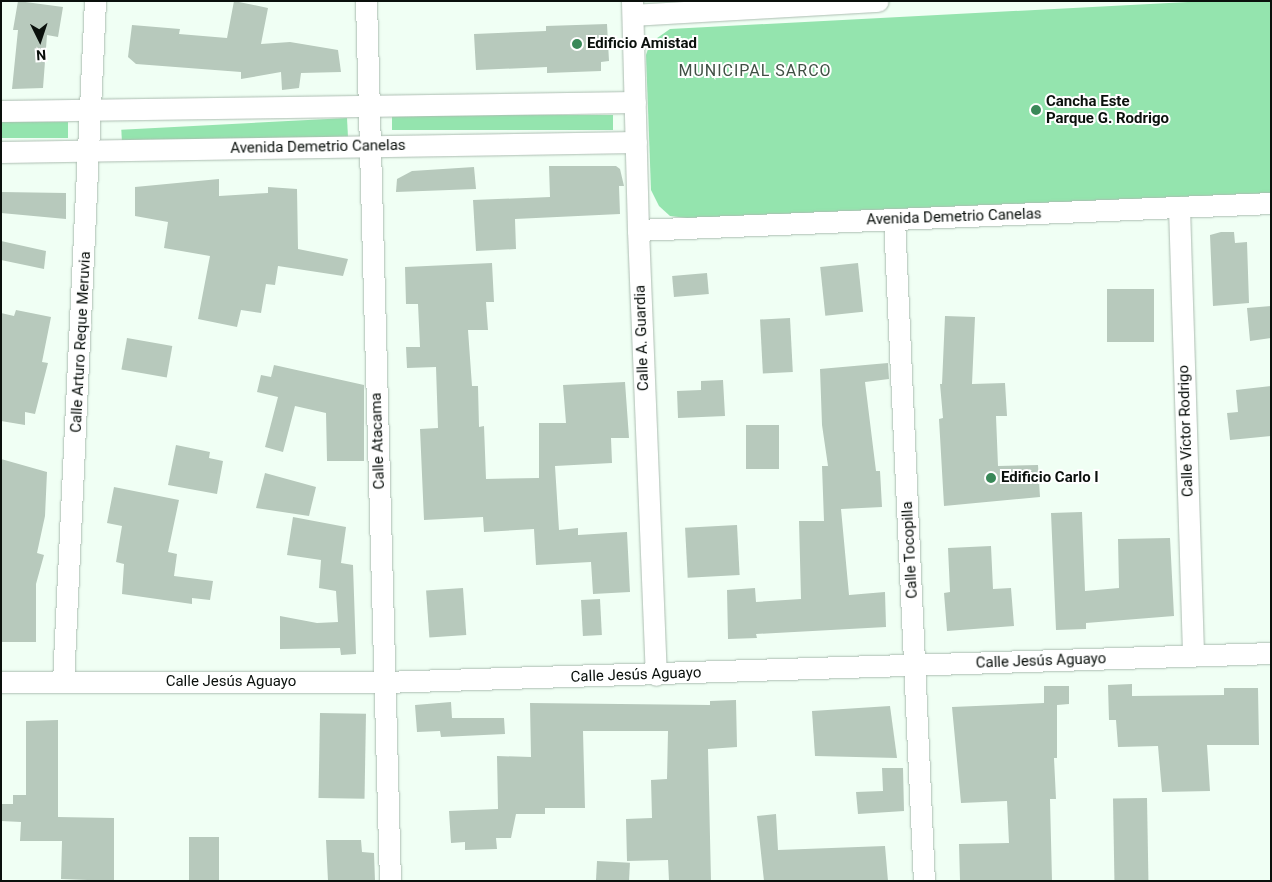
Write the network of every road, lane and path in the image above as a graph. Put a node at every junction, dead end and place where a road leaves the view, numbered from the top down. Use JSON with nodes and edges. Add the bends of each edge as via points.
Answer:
{"nodes":[{"id":1,"x":95,"y":1,"type":"edge"},
{"id":2,"x":366,"y":1,"type":"edge"},
{"id":3,"x":878,"y":1,"type":"edge"},
{"id":4,"x":632,"y":8,"type":"edge"},
{"id":5,"x":635,"y":102,"type":"junction"},
{"id":6,"x":369,"y":106,"type":"junction"},
{"id":7,"x":90,"y":110,"type":"junction"},
{"id":8,"x":1,"y":111,"type":"edge"},
{"id":9,"x":636,"y":142,"type":"junction"},
{"id":10,"x":370,"y":146,"type":"junction"},
{"id":11,"x":90,"y":151,"type":"junction"},
{"id":12,"x":1,"y":152,"type":"edge"},
{"id":13,"x":1271,"y":203,"type":"edge"},
{"id":14,"x":1179,"y":207,"type":"junction"},
{"id":15,"x":894,"y":219,"type":"junction"},
{"id":16,"x":638,"y":230,"type":"junction"},
{"id":17,"x":1271,"y":653,"type":"edge"},
{"id":18,"x":1193,"y":655,"type":"junction"},
{"id":19,"x":916,"y":666,"type":"junction"},
{"id":20,"x":656,"y":675,"type":"junction"},
{"id":21,"x":1,"y":682,"type":"edge"},
{"id":22,"x":64,"y":682,"type":"junction"},
{"id":23,"x":384,"y":682,"type":"junction"},
{"id":24,"x":390,"y":881,"type":"edge"},
{"id":25,"x":924,"y":881,"type":"edge"}],
"edges":[{"from":1,"to":7,"type":"street","name":"Calle Arturo Reque Meruvia"},
{"from":2,"to":6,"type":"street","name":"Calle Atacama"},
{"from":3,"to":4,"type":"street"},
{"from":4,"to":5,"type":"street","name":"Calle A. Guardia"},
{"from":5,"to":6,"type":"street"},
{"from":5,"to":9,"type":"street","name":"Calle A. Guardia"},
{"from":6,"to":7,"type":"street"},
{"from":6,"to":10,"type":"street","name":"Calle Atacama"},
{"from":7,"to":8,"type":"street"},
{"from":7,"to":11,"type":"street","name":"Calle Arturo Reque Meruvia"},
{"from":9,"to":10,"type":"street","name":"Avenida Demetrio Canelas"},
{"from":9,"to":16,"type":"street","name":"Calle A. Guardia"},
{"from":10,"to":11,"type":"street","name":"Avenida Demetrio Canelas"},
{"from":10,"to":23,"type":"street","name":"Calle Atacama"},
{"from":11,"to":12,"type":"street","name":"Avenida Demetrio Canelas"},
{"from":11,"to":22,"type":"street","name":"Calle Arturo Reque Meruvia"},
{"from":13,"to":14,"type":"street","name":"Avenida Demetrio Canelas"},
{"from":14,"to":15,"type":"street","name":"Avenida Demetrio Canelas"},
{"from":14,"to":18,"type":"street","name":"Calle Víctor Rodrigo"},
{"from":15,"to":16,"type":"street","name":"Avenida Demetrio Canelas"},
{"from":15,"to":19,"type":"street","name":"Calle Tocopilla"},
{"from":16,"to":20,"type":"street","name":"Calle A. Guardia"},
{"from":17,"to":18,"type":"street","name":"Calle Jesús Aguayo"},
{"from":18,"to":19,"type":"street","name":"Calle Jesús Aguayo"},
{"from":19,"to":20,"type":"street","name":"Calle Jesús Aguayo"},
{"from":19,"to":25,"type":"street","name":"Calle Tocopilla"},
{"from":20,"to":23,"type":"street","name":"Calle Jesús Aguayo"},
{"from":21,"to":22,"type":"street","name":"Calle Jesús Aguayo"},
{"from":22,"to":23,"type":"street","name":"Calle Jesús Aguayo"},
{"from":23,"to":24,"type":"street","name":"Calle Atacama"}]}
